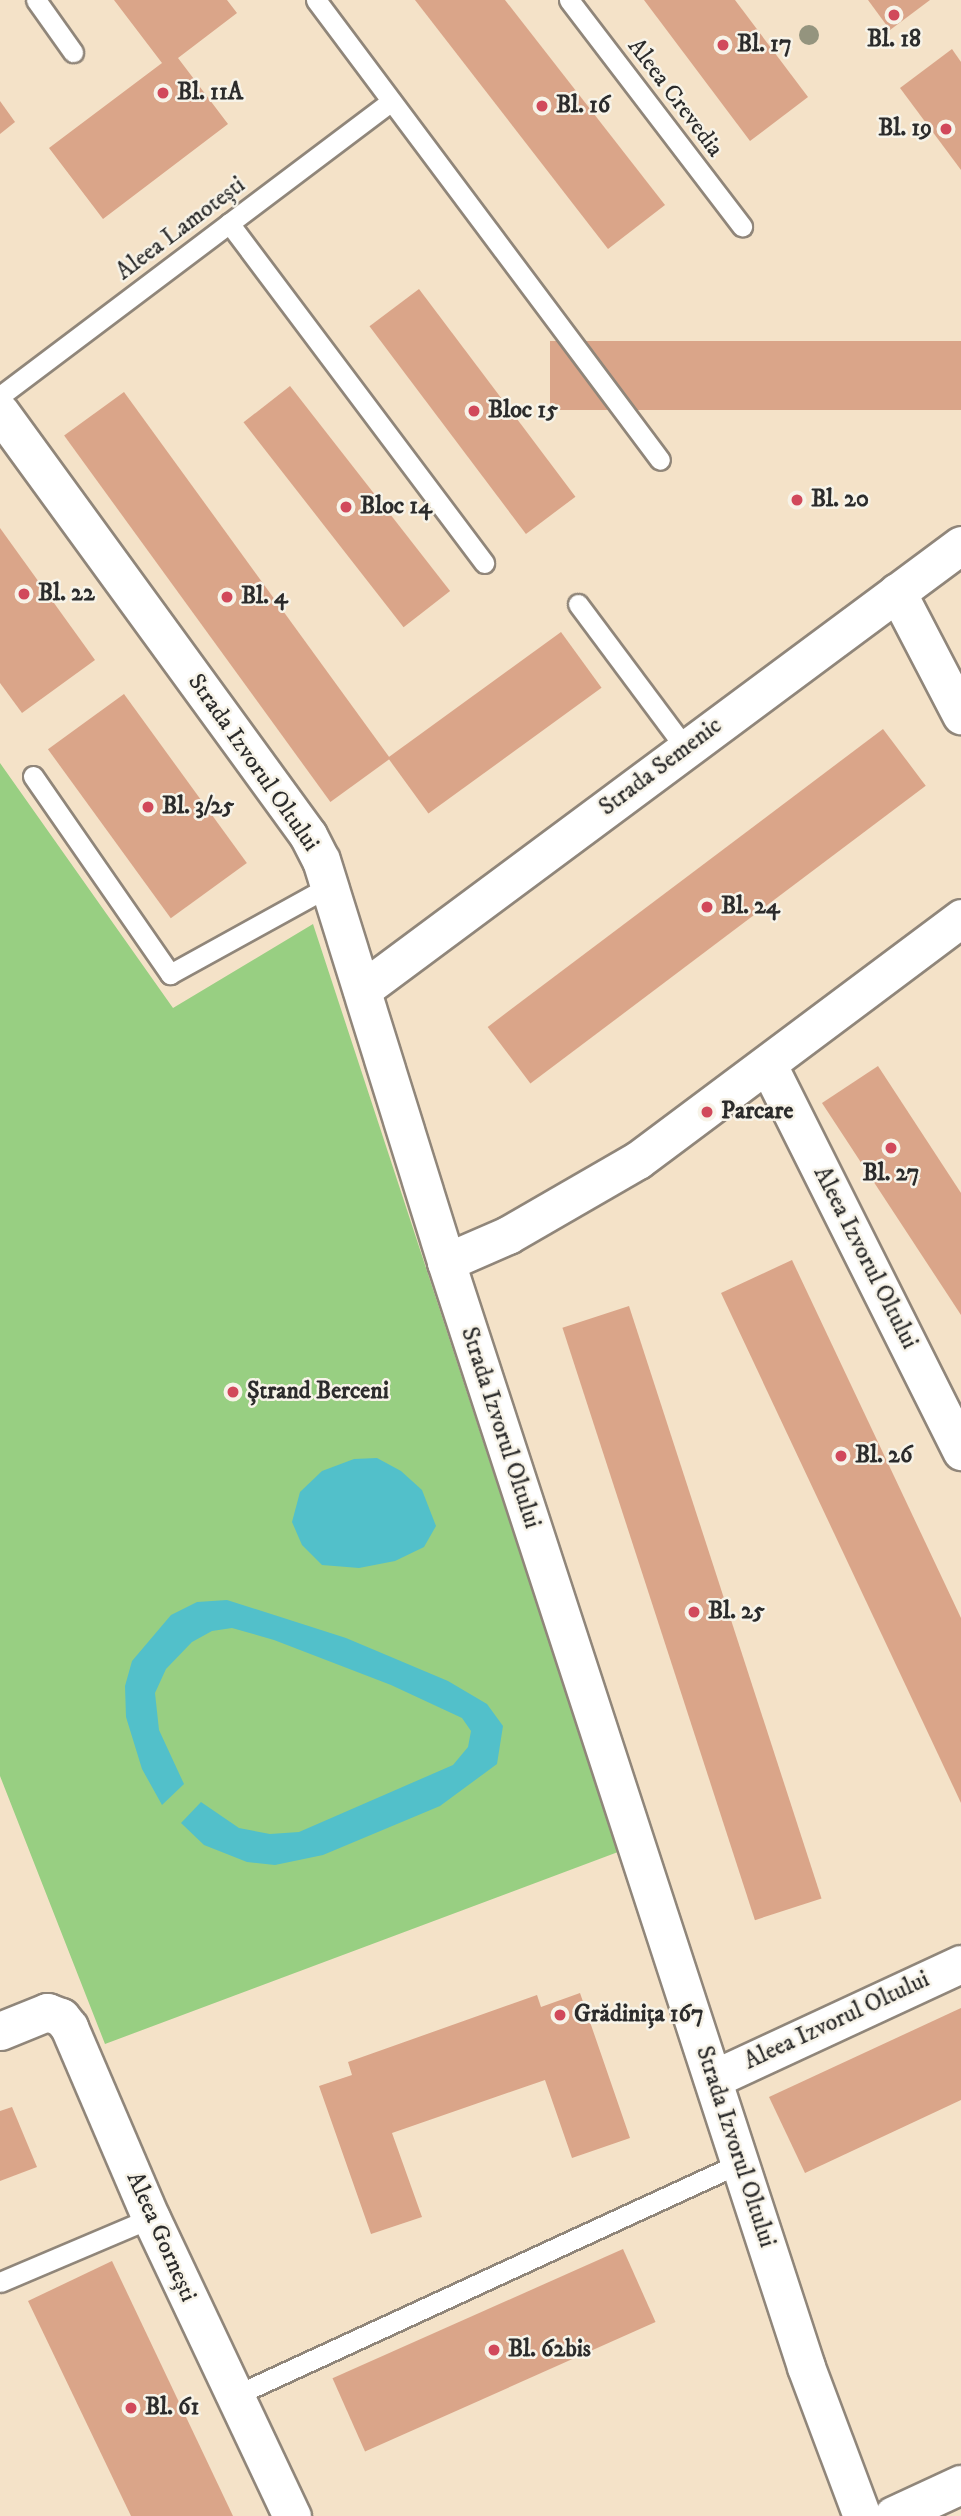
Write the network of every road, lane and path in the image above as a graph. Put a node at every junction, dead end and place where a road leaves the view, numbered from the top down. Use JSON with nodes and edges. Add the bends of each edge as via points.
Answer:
{"nodes":[{"id":1,"x":36,"y":0,"type":"edge"},
{"id":2,"x":316,"y":0,"type":"edge"},
{"id":3,"x":569,"y":0,"type":"edge"},
{"id":4,"x":74,"y":52,"type":"dead end"},
{"id":5,"x":391,"y":101,"type":"junction"},
{"id":6,"x":229,"y":223,"type":"junction"},
{"id":7,"x":742,"y":226,"type":"dead end"},
{"id":8,"x":0,"y":396,"type":"edge"},
{"id":9,"x":0,"y":412,"type":"edge"},
{"id":10,"x":660,"y":460,"type":"dead end"},
{"id":11,"x":961,"y":545,"type":"edge"},
{"id":12,"x":484,"y":563,"type":"dead end"},
{"id":13,"x":897,"y":592,"type":"junction"},
{"id":14,"x":578,"y":604,"type":"dead end"},
{"id":15,"x":961,"y":715,"type":"edge"},
{"id":16,"x":686,"y":749,"type":"junction"},
{"id":17,"x":33,"y":776,"type":"dead end"},
{"id":18,"x":331,"y":885,"type":"junction"},
{"id":19,"x":961,"y":918,"type":"edge"},
{"id":20,"x":362,"y":990,"type":"junction"},
{"id":21,"x":768,"y":1065,"type":"junction"},
{"id":22,"x":446,"y":1262,"type":"junction"},
{"id":23,"x":961,"y":1451,"type":"edge"},
{"id":24,"x":961,"y":1964,"type":"edge"},
{"id":25,"x":0,"y":2031,"type":"edge"},
{"id":26,"x":713,"y":2079,"type":"junction"},
{"id":27,"x":740,"y":2163,"type":"junction"},
{"id":28,"x":151,"y":2218,"type":"junction"},
{"id":29,"x":0,"y":2282,"type":"edge"},
{"id":30,"x":234,"y":2396,"type":"junction"},
{"id":31,"x":961,"y":2486,"type":"edge"},
{"id":32,"x":914,"y":2512,"type":"edge"},
{"id":33,"x":292,"y":2516,"type":"edge"},
{"id":34,"x":862,"y":2516,"type":"edge"}],
"edges":[{"from":1,"to":4,"type":"lane"},
{"from":2,"to":5,"type":"lane"},
{"from":3,"to":7,"type":"lane","name":"Aleea Crevedia"},
{"from":5,"to":6,"type":"lane","name":"Aleea Lamotești"},
{"from":5,"to":10,"type":"lane"},
{"from":6,"to":8,"type":"lane","name":"Aleea Lamotești"},
{"from":6,"to":12,"type":"lane"},
{"from":9,"to":18,"type":"street","name":"Strada Izvorul Oltului","via":[[309,835]]},
{"from":11,"to":13,"type":"street","name":"Strada Semenic"},
{"from":13,"to":15,"type":"street"},
{"from":13,"to":16,"type":"street","name":"Strada Semenic"},
{"from":14,"to":16,"type":"lane"},
{"from":16,"to":20,"type":"street","name":"Strada Semenic"},
{"from":17,"to":18,"type":"lane","via":[[170,974]]},
{"from":18,"to":20,"type":"street","name":"Strada Izvorul Oltului"},
{"from":19,"to":21,"type":"street"},
{"from":20,"to":22,"type":"street","name":"Strada Izvorul Oltului"},
{"from":21,"to":22,"type":"street","via":[[638,1160],[508,1235]]},
{"from":21,"to":23,"type":"street","name":"Aleea Izvorul Oltului"},
{"from":22,"to":26,"type":"street","name":"Strada Izvorul Oltului"},
{"from":24,"to":26,"type":"street","name":"Aleea Izvorul Oltului"},
{"from":25,"to":28,"type":"street","name":"Aleea Gornești","via":[[47,2012],[61,2017]]},
{"from":26,"to":27,"type":"street","name":"Strada Izvorul Oltului"},
{"from":27,"to":30,"type":"lane"},
{"from":27,"to":34,"type":"street","name":"Strada Izvorul Oltului","via":[[826,2424]]},
{"from":28,"to":29,"type":"lane"},
{"from":28,"to":30,"type":"street","name":"Aleea Gornești"},
{"from":30,"to":33,"type":"street","name":"Aleea Gornești"},
{"from":31,"to":32,"type":"main road"}]}
